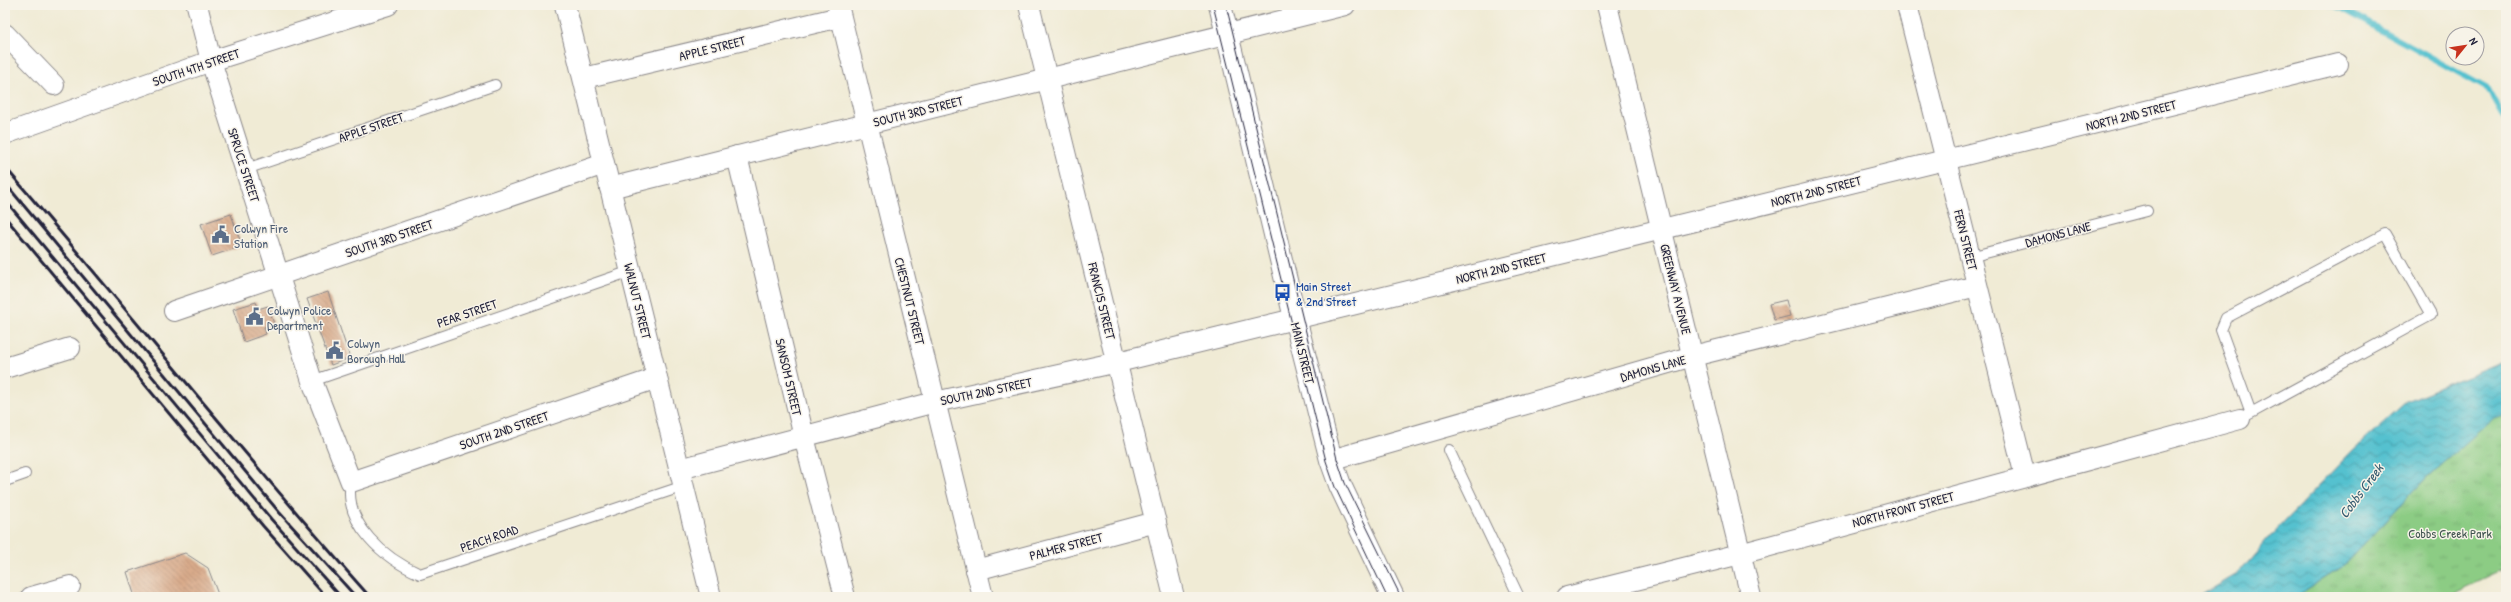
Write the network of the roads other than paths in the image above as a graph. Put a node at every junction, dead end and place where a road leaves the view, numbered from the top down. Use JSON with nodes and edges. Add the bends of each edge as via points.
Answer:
{"nodes":[{"id":1,"x":197,"y":5,"type":"edge"},
{"id":2,"x":388,"y":5,"type":"edge"},
{"id":3,"x":566,"y":5,"type":"edge"},
{"id":4,"x":1029,"y":5,"type":"edge"},
{"id":5,"x":1220,"y":5,"type":"edge"},
{"id":6,"x":1345,"y":5,"type":"edge"},
{"id":7,"x":1607,"y":5,"type":"edge"},
{"id":8,"x":1907,"y":5,"type":"edge"},
{"id":9,"x":1322,"y":8,"type":"edge"},
{"id":10,"x":839,"y":11,"type":"edge"},
{"id":11,"x":5,"y":34,"type":"edge"},
{"id":12,"x":1226,"y":34,"type":"junction"},
{"id":13,"x":211,"y":61,"type":"junction"},
{"id":14,"x":2338,"y":64,"type":"dead end"},
{"id":15,"x":584,"y":78,"type":"junction"},
{"id":16,"x":1046,"y":79,"type":"junction"},
{"id":17,"x":495,"y":84,"type":"dead end"},
{"id":18,"x":54,"y":85,"type":"dead end"},
{"id":19,"x":867,"y":124,"type":"junction"},
{"id":20,"x":12,"y":132,"type":"edge"},
{"id":21,"x":737,"y":156,"type":"junction"},
{"id":22,"x":1946,"y":160,"type":"junction"},
{"id":23,"x":604,"y":164,"type":"junction"},
{"id":24,"x":246,"y":169,"type":"junction"},
{"id":25,"x":610,"y":188,"type":"junction"},
{"id":26,"x":2147,"y":210,"type":"dead end"},
{"id":27,"x":1662,"y":229,"type":"junction"},
{"id":28,"x":1970,"y":257,"type":"junction"},
{"id":29,"x":631,"y":271,"type":"junction"},
{"id":30,"x":279,"y":276,"type":"junction"},
{"id":31,"x":1977,"y":286,"type":"junction"},
{"id":32,"x":174,"y":311,"type":"dead end"},
{"id":33,"x":1295,"y":318,"type":"junction"},
{"id":34,"x":70,"y":348,"type":"dead end"},
{"id":35,"x":1693,"y":356,"type":"junction"},
{"id":36,"x":1118,"y":362,"type":"junction"},
{"id":37,"x":5,"y":368,"type":"edge"},
{"id":38,"x":657,"y":378,"type":"junction"},
{"id":39,"x":312,"y":381,"type":"junction"},
{"id":40,"x":935,"y":402,"type":"junction"},
{"id":41,"x":2245,"y":416,"type":"junction"},
{"id":42,"x":804,"y":437,"type":"junction"},
{"id":43,"x":1449,"y":450,"type":"dead end"},
{"id":44,"x":1331,"y":460,"type":"junction"},
{"id":45,"x":25,"y":474,"type":"dead end"},
{"id":46,"x":2025,"y":476,"type":"junction"},
{"id":47,"x":682,"y":478,"type":"junction"},
{"id":48,"x":5,"y":481,"type":"edge"},
{"id":49,"x":351,"y":482,"type":"junction"},
{"id":50,"x":1156,"y":522,"type":"junction"},
{"id":51,"x":1740,"y":554,"type":"junction"},
{"id":52,"x":976,"y":570,"type":"junction"},
{"id":53,"x":72,"y":592,"type":"edge"},
{"id":54,"x":707,"y":596,"type":"edge"},
{"id":55,"x":31,"y":597,"type":"edge"},
{"id":56,"x":845,"y":597,"type":"edge"},
{"id":57,"x":983,"y":597,"type":"edge"},
{"id":58,"x":1174,"y":597,"type":"edge"},
{"id":59,"x":1394,"y":597,"type":"edge"},
{"id":60,"x":1519,"y":597,"type":"edge"},
{"id":61,"x":1567,"y":597,"type":"edge"},
{"id":62,"x":1751,"y":597,"type":"edge"}],
"edges":[{"from":1,"to":13,"type":"street","name":"SPRUCE STREET"},
{"from":2,"to":13,"type":"street","name":"SOUTH 4TH STREET"},
{"from":3,"to":15,"type":"street","name":"WALNUT STREET"},
{"from":4,"to":16,"type":"street","name":"FRANCIS STREET"},
{"from":5,"to":12,"type":"main road","name":"MAIN STREET"},
{"from":6,"to":9,"type":"street","name":"SOUTH 3RD STREET"},
{"from":7,"to":27,"type":"street","name":"GREENWAY AVENUE"},
{"from":8,"to":22,"type":"street","name":"FERN STREET"},
{"from":9,"to":12,"type":"street","name":"SOUTH 3RD STREET"},
{"from":10,"to":15,"type":"street","name":"APPLE STREET"},
{"from":10,"to":19,"type":"street","name":"CHESTNUT STREET"},
{"from":11,"to":18,"type":"street"},
{"from":12,"to":16,"type":"street","name":"SOUTH 3RD STREET"},
{"from":12,"to":33,"type":"main road","name":"MAIN STREET"},
{"from":13,"to":20,"type":"street","name":"SOUTH 4TH STREET"},
{"from":13,"to":24,"type":"street","name":"SPRUCE STREET"},
{"from":14,"to":22,"type":"street","name":"NORTH 2ND STREET"},
{"from":15,"to":23,"type":"street","name":"WALNUT STREET"},
{"from":16,"to":19,"type":"street","name":"SOUTH 3RD STREET"},
{"from":16,"to":36,"type":"street","name":"FRANCIS STREET"},
{"from":17,"to":24,"type":"lane","name":"APPLE STREET"},
{"from":19,"to":21,"type":"street","name":"SOUTH 3RD STREET"},
{"from":19,"to":40,"type":"street","name":"CHESTNUT STREET"},
{"from":21,"to":25,"type":"street","name":"SOUTH 3RD STREET"},
{"from":21,"to":42,"type":"street","name":"SANSOM STREET"},
{"from":22,"to":27,"type":"street","name":"NORTH 2ND STREET"},
{"from":22,"to":28,"type":"street","name":"FERN STREET"},
{"from":23,"to":25,"type":"street","name":"WALNUT STREET"},
{"from":23,"to":30,"type":"street","name":"SOUTH 3RD STREET"},
{"from":24,"to":30,"type":"street","name":"SPRUCE STREET"},
{"from":25,"to":29,"type":"street","name":"WALNUT STREET"},
{"from":26,"to":28,"type":"lane","name":"DAMONS LANE"},
{"from":27,"to":33,"type":"street","name":"NORTH 2ND STREET"},
{"from":27,"to":35,"type":"street","name":"GREENWAY AVENUE"},
{"from":28,"to":31,"type":"street","name":"FERN STREET"},
{"from":29,"to":38,"type":"street","name":"WALNUT STREET"},
{"from":29,"to":39,"type":"lane","name":"PEAR STREET"},
{"from":30,"to":32,"type":"street","name":"SOUTH 3RD STREET"},
{"from":30,"to":39,"type":"street","name":"SPRUCE STREET"},
{"from":31,"to":35,"type":"street","name":"DAMONS LANE"},
{"from":31,"to":46,"type":"street","name":"FERN STREET"},
{"from":33,"to":36,"type":"street","name":"SOUTH 2ND STREET"},
{"from":33,"to":44,"type":"main road","name":"MAIN STREET"},
{"from":34,"to":37,"type":"street"},
{"from":35,"to":44,"type":"street","name":"DAMONS LANE"},
{"from":35,"to":51,"type":"street","name":"GREENWAY AVENUE"},
{"from":36,"to":40,"type":"street","name":"SOUTH 2ND STREET"},
{"from":36,"to":50,"type":"street","name":"FRANCIS STREET"},
{"from":38,"to":47,"type":"street","name":"WALNUT STREET"},
{"from":38,"to":49,"type":"street","name":"SOUTH 2ND STREET"},
{"from":39,"to":49,"type":"street","name":"SPRUCE STREET"},
{"from":40,"to":42,"type":"street","name":"SOUTH 2ND STREET"},
{"from":40,"to":52,"type":"street","name":"CHESTNUT STREET"},
{"from":41,"to":41,"type":"lane","via":[[2431,315],[2385,234],[2226,318],[2221,330]]},
{"from":41,"to":46,"type":"street","name":"NORTH FRONT STREET"},
{"from":42,"to":47,"type":"street","name":"SOUTH 2ND STREET"},
{"from":42,"to":56,"type":"street","name":"SANSOM STREET"},
{"from":43,"to":60,"type":"lane"},
{"from":44,"to":59,"type":"main road","name":"MAIN STREET","via":[[1340,485]]},
{"from":45,"to":48,"type":"lane"},
{"from":46,"to":51,"type":"street","name":"NORTH FRONT STREET"},
{"from":47,"to":49,"type":"lane","name":"PEACH ROAD","via":[[420,574],[384,553],[367,535],[350,502]]},
{"from":47,"to":54,"type":"street","name":"WALNUT STREET"},
{"from":50,"to":52,"type":"street","name":"PALMER STREET"},
{"from":50,"to":58,"type":"street","name":"FRANCIS STREET"},
{"from":51,"to":61,"type":"street","name":"NORTH FRONT STREET"},
{"from":51,"to":62,"type":"street","name":"GREENWAY AVENUE"},
{"from":52,"to":57,"type":"street","name":"CHESTNUT STREET"},
{"from":53,"to":55,"type":"street"}]}
